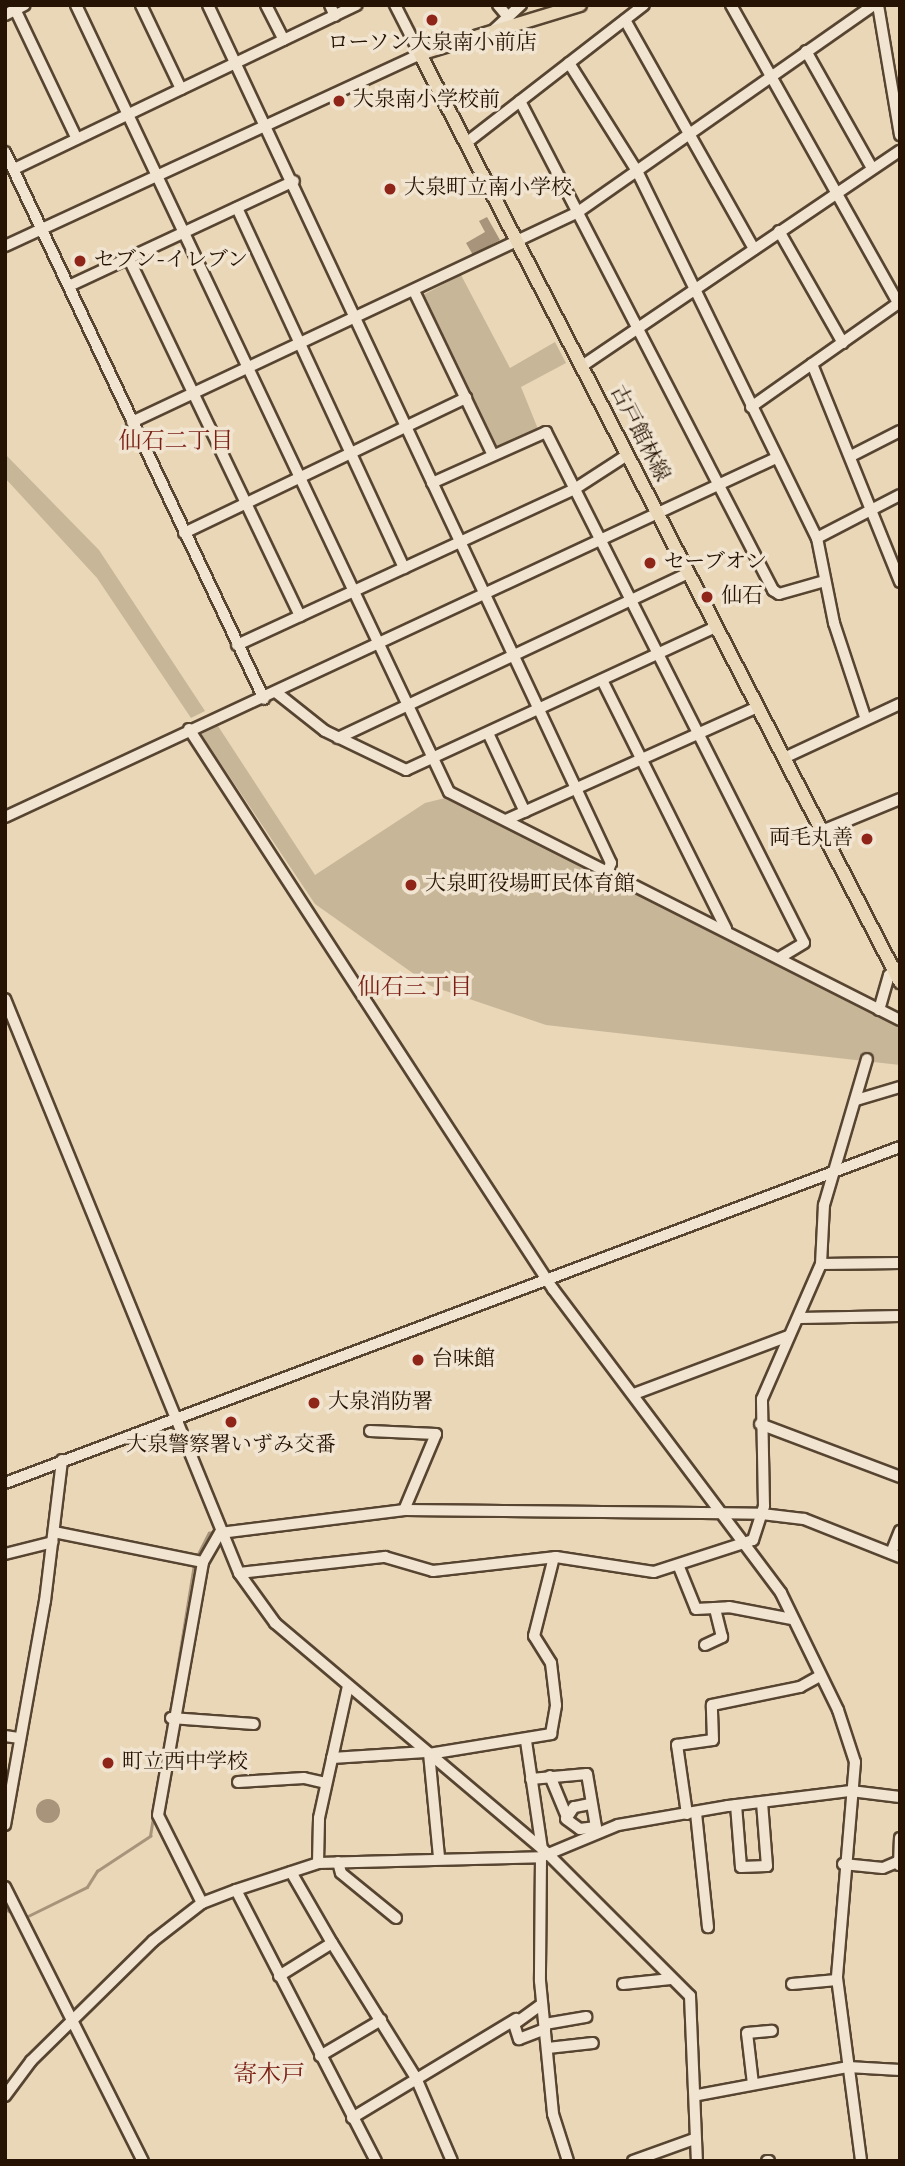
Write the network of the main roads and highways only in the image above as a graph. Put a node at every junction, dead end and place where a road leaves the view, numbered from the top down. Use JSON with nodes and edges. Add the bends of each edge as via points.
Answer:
{"nodes":[{"id":1,"x":580,"y":5,"type":"edge"},
{"id":2,"x":897,"y":968,"type":"edge"},
{"id":3,"x":900,"y":982,"type":"edge"}],
"edges":[{"from":1,"to":2,"type":"main road","name":"古戸館林線","via":[[420,54]]},
{"from":2,"to":3,"type":"main road","name":"古戸館林線"}]}
